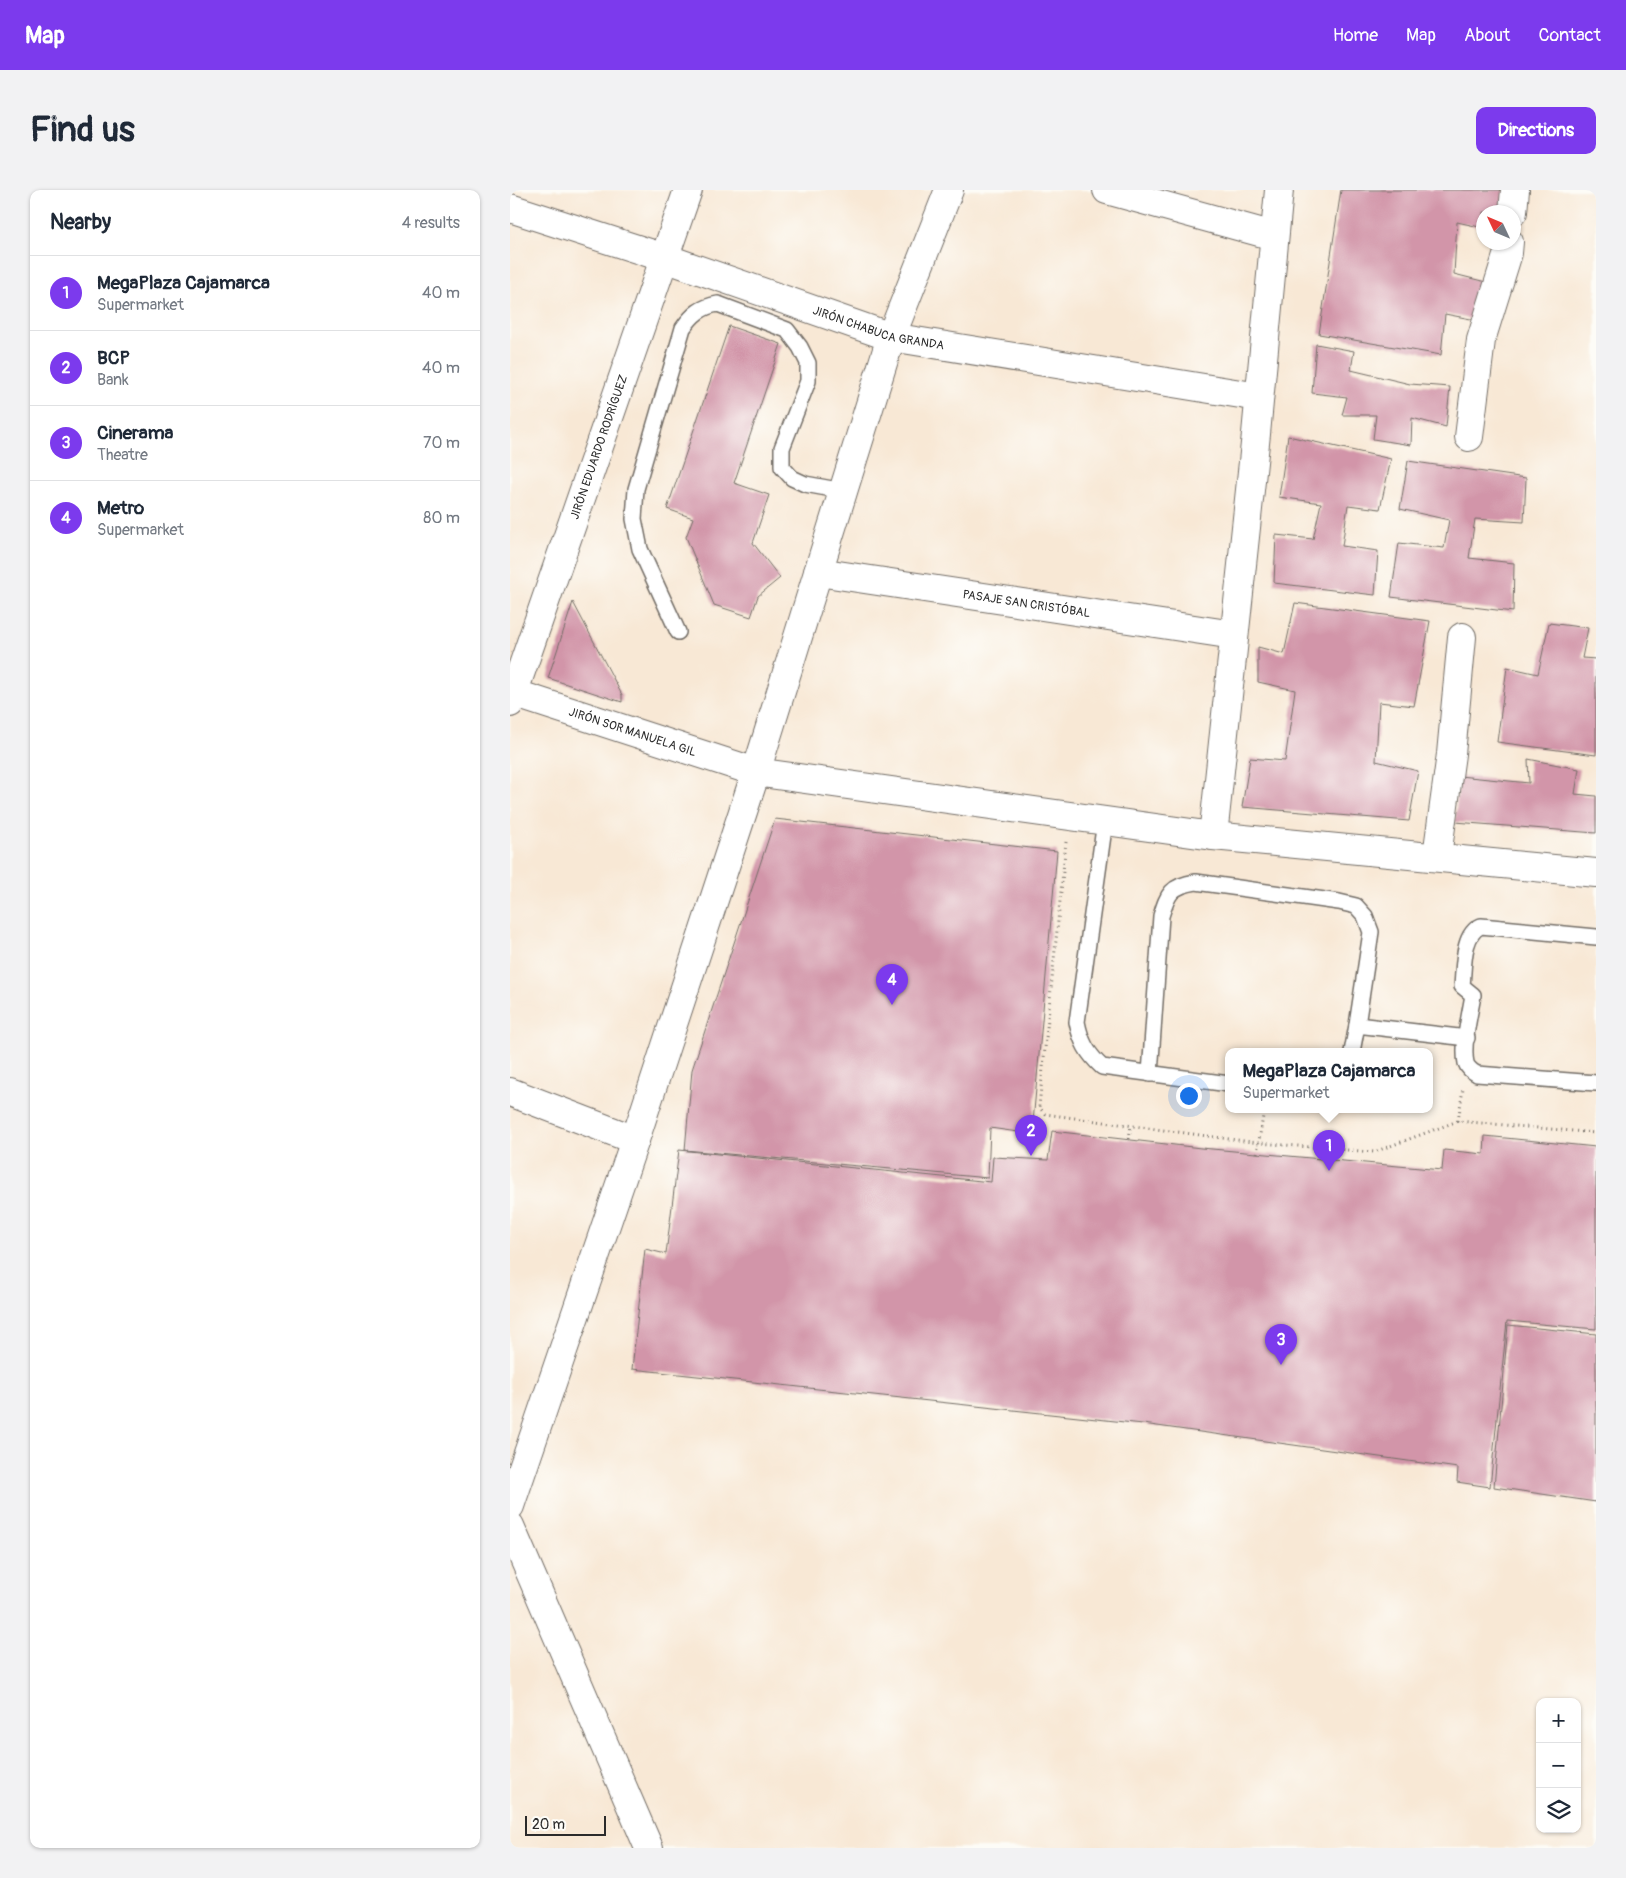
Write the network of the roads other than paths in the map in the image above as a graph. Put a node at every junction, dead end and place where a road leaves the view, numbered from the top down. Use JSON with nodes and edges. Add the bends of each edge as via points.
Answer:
{"nodes":[{"id":1,"x":688,"y":190,"type":"edge"},
{"id":2,"x":949,"y":190,"type":"edge"},
{"id":3,"x":1107,"y":190,"type":"edge"},
{"id":4,"x":1279,"y":190,"type":"edge"},
{"id":5,"x":1515,"y":190,"type":"edge"},
{"id":6,"x":1514,"y":205,"type":"edge"},
{"id":7,"x":510,"y":208,"type":"edge"},
{"id":8,"x":1274,"y":236,"type":"junction"},
{"id":9,"x":1508,"y":250,"type":"edge"},
{"id":10,"x":665,"y":258,"type":"junction"},
{"id":11,"x":891,"y":337,"type":"junction"},
{"id":12,"x":1259,"y":397,"type":"junction"},
{"id":13,"x":1469,"y":437,"type":"dead end"},
{"id":14,"x":844,"y":490,"type":"junction"},
{"id":15,"x":818,"y":572,"type":"junction"},
{"id":16,"x":678,"y":632,"type":"dead end"},
{"id":17,"x":1234,"y":635,"type":"junction"},
{"id":18,"x":1462,"y":637,"type":"dead end"},
{"id":19,"x":511,"y":696,"type":"edge"},
{"id":20,"x":756,"y":772,"type":"junction"},
{"id":21,"x":1105,"y":821,"type":"junction"},
{"id":22,"x":1213,"y":836,"type":"junction"},
{"id":23,"x":1437,"y":856,"type":"junction"},
{"id":24,"x":1596,"y":873,"type":"edge"},
{"id":25,"x":1596,"y":937,"type":"edge"},
{"id":26,"x":1357,"y":1025,"type":"junction"},
{"id":27,"x":1467,"y":1038,"type":"junction"},
{"id":28,"x":1353,"y":1048,"type":"edge"},
{"id":29,"x":1150,"y":1074,"type":"junction"},
{"id":30,"x":1225,"y":1083,"type":"edge"},
{"id":31,"x":1596,"y":1083,"type":"edge"},
{"id":32,"x":510,"y":1092,"type":"edge"},
{"id":33,"x":635,"y":1140,"type":"junction"},
{"id":34,"x":510,"y":1506,"type":"edge"},
{"id":35,"x":510,"y":1526,"type":"edge"},
{"id":36,"x":649,"y":1848,"type":"edge"}],
"edges":[{"from":1,"to":10,"type":"street","name":"JIRÓN EDUARDO RODRÍGUEZ"},
{"from":2,"to":11,"type":"street"},
{"from":3,"to":8,"type":"street"},
{"from":4,"to":8,"type":"street"},
{"from":5,"to":6,"type":"street"},
{"from":7,"to":10,"type":"street","name":"JIRÓN CHABUCA GRANDA"},
{"from":8,"to":12,"type":"street"},
{"from":9,"to":13,"type":"street","via":[[1481,340]]},
{"from":10,"to":11,"type":"street","name":"JIRÓN CHABUCA GRANDA"},
{"from":10,"to":19,"type":"street","name":"JIRÓN EDUARDO RODRÍGUEZ"},
{"from":11,"to":12,"type":"street","name":"JIRÓN CHABUCA GRANDA"},
{"from":11,"to":14,"type":"street"},
{"from":12,"to":17,"type":"street"},
{"from":14,"to":15,"type":"street"},
{"from":14,"to":16,"type":"lane","via":[[805,484],[792,478],[782,467],[782,448],[808,380],[808,363],[787,330],[718,304],[706,306],[693,314],[683,328],[636,489],[634,519],[640,549]]},
{"from":15,"to":17,"type":"street","name":"PASAJE SAN CRISTÓBAL"},
{"from":15,"to":20,"type":"street"},
{"from":17,"to":22,"type":"street"},
{"from":18,"to":23,"type":"street"},
{"from":19,"to":20,"type":"street","name":"JIRÓN SOR MANUELA GIL"},
{"from":20,"to":21,"type":"street","name":"JIRÓN SOR MANUELA GIL"},
{"from":20,"to":33,"type":"street"},
{"from":21,"to":22,"type":"street","name":"JIRÓN SOR MANUELA GIL"},
{"from":21,"to":29,"type":"lane","via":[[1077,1022],[1080,1039],[1088,1054],[1102,1067]]},
{"from":22,"to":23,"type":"street","name":"JIRÓN SOR MANUELA GIL"},
{"from":23,"to":24,"type":"street","name":"JIRÓN SOR MANUELA GIL"},
{"from":25,"to":27,"type":"lane","via":[[1481,926],[1473,929],[1469,936],[1462,986],[1473,995]]},
{"from":26,"to":27,"type":"lane"},
{"from":26,"to":28,"type":"lane"},
{"from":26,"to":29,"type":"lane","via":[[1371,932],[1365,916],[1356,906],[1196,882],[1180,885],[1168,896],[1161,916]]},
{"from":27,"to":31,"type":"lane","via":[[1466,1062],[1477,1074]]},
{"from":29,"to":30,"type":"lane"},
{"from":32,"to":33,"type":"street"},
{"from":33,"to":34,"type":"street"},
{"from":35,"to":36,"type":"street"}]}
